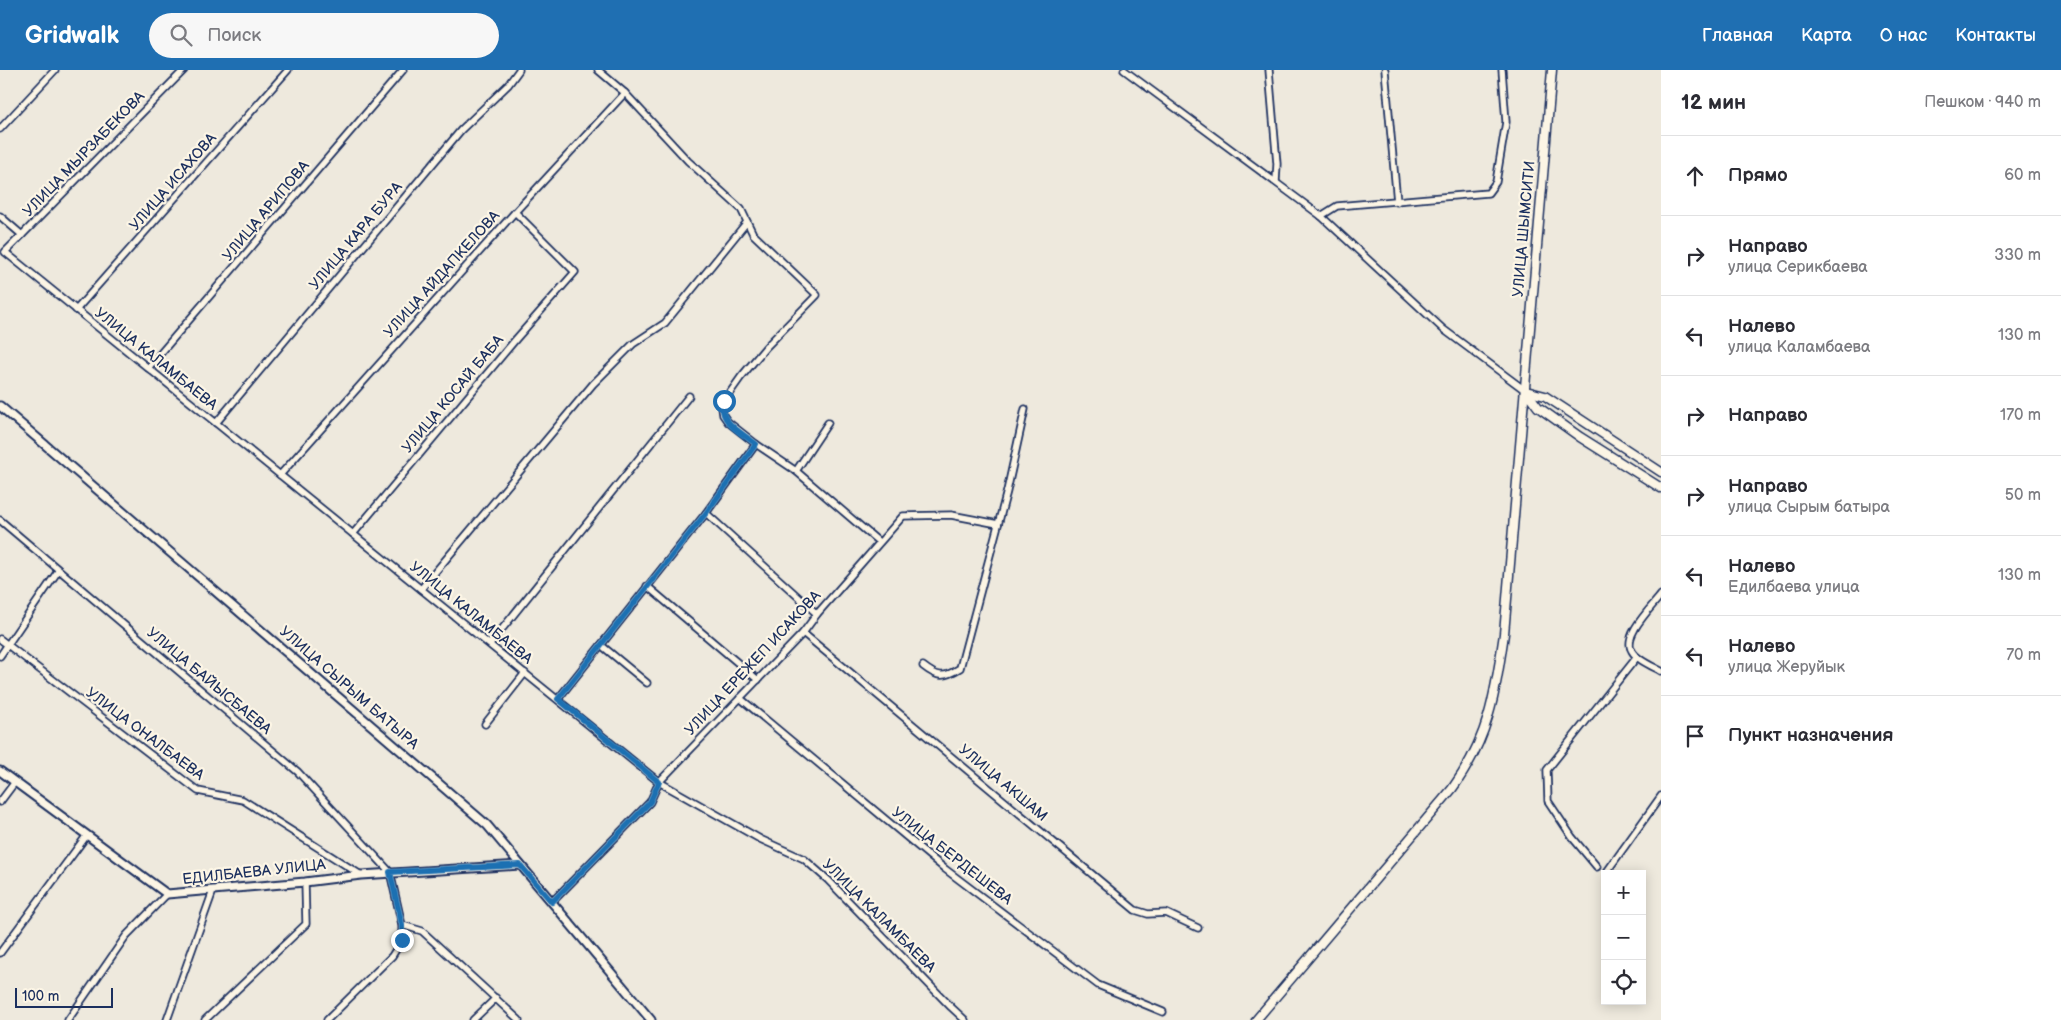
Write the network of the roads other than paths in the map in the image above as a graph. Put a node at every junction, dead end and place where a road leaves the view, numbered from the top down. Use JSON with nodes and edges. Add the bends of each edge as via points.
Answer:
{"nodes":[{"id":1,"x":55,"y":70,"type":"edge"},
{"id":2,"x":184,"y":70,"type":"edge"},
{"id":3,"x":288,"y":70,"type":"edge"},
{"id":4,"x":403,"y":70,"type":"edge"},
{"id":5,"x":519,"y":70,"type":"edge"},
{"id":6,"x":598,"y":70,"type":"edge"},
{"id":7,"x":1124,"y":70,"type":"edge"},
{"id":8,"x":1269,"y":70,"type":"edge"},
{"id":9,"x":1385,"y":70,"type":"edge"},
{"id":10,"x":1502,"y":70,"type":"edge"},
{"id":11,"x":1552,"y":70,"type":"edge"},
{"id":12,"x":625,"y":93,"type":"junction"},
{"id":13,"x":0,"y":129,"type":"edge"},
{"id":14,"x":1276,"y":182,"type":"junction"},
{"id":15,"x":1397,"y":202,"type":"junction"},
{"id":16,"x":515,"y":212,"type":"junction"},
{"id":17,"x":0,"y":216,"type":"edge"},
{"id":18,"x":1321,"y":216,"type":"junction"},
{"id":19,"x":747,"y":222,"type":"junction"},
{"id":20,"x":22,"y":235,"type":"junction"},
{"id":21,"x":2,"y":255,"type":"edge"},
{"id":22,"x":76,"y":310,"type":"junction"},
{"id":23,"x":148,"y":368,"type":"junction"},
{"id":24,"x":1526,"y":391,"type":"junction"},
{"id":25,"x":690,"y":396,"type":"dead end"},
{"id":26,"x":0,"y":406,"type":"edge"},
{"id":27,"x":1025,"y":409,"type":"dead end"},
{"id":28,"x":216,"y":423,"type":"junction"},
{"id":29,"x":828,"y":423,"type":"dead end"},
{"id":30,"x":756,"y":444,"type":"junction"},
{"id":31,"x":796,"y":471,"type":"junction"},
{"id":32,"x":1661,"y":472,"type":"edge"},
{"id":33,"x":280,"y":475,"type":"junction"},
{"id":34,"x":1661,"y":488,"type":"edge"},
{"id":35,"x":706,"y":513,"type":"junction"},
{"id":36,"x":0,"y":520,"type":"edge"},
{"id":37,"x":998,"y":524,"type":"junction"},
{"id":38,"x":353,"y":534,"type":"junction"},
{"id":39,"x":879,"y":542,"type":"junction"},
{"id":40,"x":58,"y":571,"type":"junction"},
{"id":41,"x":647,"y":586,"type":"junction"},
{"id":42,"x":421,"y":589,"type":"junction"},
{"id":43,"x":1661,"y":595,"type":"edge"},
{"id":44,"x":817,"y":614,"type":"junction"},
{"id":45,"x":803,"y":633,"type":"junction"},
{"id":46,"x":0,"y":639,"type":"edge"},
{"id":47,"x":490,"y":644,"type":"junction"},
{"id":48,"x":8,"y":645,"type":"junction"},
{"id":49,"x":601,"y":645,"type":"junction"},
{"id":50,"x":0,"y":656,"type":"edge"},
{"id":51,"x":1637,"y":657,"type":"junction"},
{"id":52,"x":923,"y":666,"type":"dead end"},
{"id":53,"x":1661,"y":671,"type":"edge"},
{"id":54,"x":525,"y":673,"type":"junction"},
{"id":55,"x":758,"y":680,"type":"junction"},
{"id":56,"x":647,"y":683,"type":"dead end"},
{"id":57,"x":740,"y":698,"type":"junction"},
{"id":58,"x":558,"y":699,"type":"junction"},
{"id":59,"x":485,"y":724,"type":"dead end"},
{"id":60,"x":0,"y":771,"type":"edge"},
{"id":61,"x":15,"y":782,"type":"junction"},
{"id":62,"x":659,"y":782,"type":"junction"},
{"id":63,"x":1661,"y":796,"type":"edge"},
{"id":64,"x":0,"y":802,"type":"edge"},
{"id":65,"x":87,"y":835,"type":"junction"},
{"id":66,"x":520,"y":865,"type":"junction"},
{"id":67,"x":1597,"y":867,"type":"dead end"},
{"id":68,"x":1608,"y":870,"type":"dead end"},
{"id":69,"x":390,"y":872,"type":"junction"},
{"id":70,"x":361,"y":874,"type":"junction"},
{"id":71,"x":305,"y":882,"type":"junction"},
{"id":72,"x":213,"y":891,"type":"junction"},
{"id":73,"x":168,"y":894,"type":"junction"},
{"id":74,"x":552,"y":902,"type":"junction"},
{"id":75,"x":402,"y":925,"type":"junction"},
{"id":76,"x":1198,"y":928,"type":"dead end"},
{"id":77,"x":0,"y":952,"type":"edge"},
{"id":78,"x":496,"y":998,"type":"junction"},
{"id":79,"x":1163,"y":1012,"type":"dead end"},
{"id":80,"x":68,"y":1020,"type":"edge"},
{"id":81,"x":167,"y":1020,"type":"edge"},
{"id":82,"x":205,"y":1020,"type":"edge"},
{"id":83,"x":328,"y":1020,"type":"edge"},
{"id":84,"x":473,"y":1020,"type":"edge"},
{"id":85,"x":519,"y":1020,"type":"edge"},
{"id":86,"x":651,"y":1020,"type":"edge"},
{"id":87,"x":965,"y":1020,"type":"edge"},
{"id":88,"x":1256,"y":1020,"type":"edge"}],
"edges":[{"from":1,"to":13,"type":"street"},
{"from":2,"to":20,"type":"street","name":"УЛИЦА МЫРЗАБЕКОВА"},
{"from":3,"to":22,"type":"street","name":"УЛИЦА ИСАХОВА"},
{"from":4,"to":23,"type":"street","name":"УЛИЦА АРИПОВА"},
{"from":5,"to":28,"type":"street","name":"УЛИЦА КАРА БУРА","via":[[508,85],[461,130]]},
{"from":6,"to":12,"type":"street"},
{"from":7,"to":14,"type":"street"},
{"from":8,"to":14,"type":"street"},
{"from":9,"to":15,"type":"street"},
{"from":10,"to":15,"type":"street","via":[[1506,122],[1496,182],[1488,193]]},
{"from":11,"to":24,"type":"main road","name":"УЛИЦА ШЫМСИТИ"},
{"from":12,"to":16,"type":"street","name":"УЛИЦА АЙДАПКЕЛОВА"},
{"from":12,"to":19,"type":"street","via":[[688,161],[742,209]]},
{"from":14,"to":18,"type":"street"},
{"from":15,"to":18,"type":"street","via":[[1337,206]]},
{"from":16,"to":33,"type":"street","name":"УЛИЦА АЙДАПКЕЛОВА"},
{"from":16,"to":38,"type":"street","name":"УЛИЦА КОСАЙ БАБА","via":[[575,272]]},
{"from":17,"to":20,"type":"street"},
{"from":18,"to":24,"type":"street","via":[[1443,329]]},
{"from":19,"to":30,"type":"street","via":[[754,234],[817,294],[766,347],[724,401],[723,415],[728,422]]},
{"from":19,"to":42,"type":"street","via":[[665,323],[634,344],[593,384]]},
{"from":20,"to":21,"type":"street","name":"УЛИЦА КАЛАМБАЕВА"},
{"from":21,"to":22,"type":"street","name":"УЛИЦА КАЛАМБАЕВА"},
{"from":22,"to":23,"type":"street","name":"УЛИЦА КАЛАМБАЕВА"},
{"from":23,"to":28,"type":"street","name":"УЛИЦА КАЛАМБАЕВА"},
{"from":24,"to":32,"type":"main road","via":[[1545,396]]},
{"from":24,"to":34,"type":"main road","via":[[1538,407]]},
{"from":24,"to":88,"type":"main road","name":"УЛИЦА ШЫМСИТИ","via":[[1504,634],[1496,691],[1481,741],[1452,789]]},
{"from":25,"to":47,"type":"street"},
{"from":26,"to":66,"type":"street","name":"УЛИЦА СЫРЫМ БАТЫРА","via":[[487,826]]},
{"from":27,"to":37,"type":"street"},
{"from":28,"to":33,"type":"street","name":"УЛИЦА КАЛАМБАЕВА"},
{"from":29,"to":31,"type":"street"},
{"from":30,"to":31,"type":"street"},
{"from":30,"to":35,"type":"street"},
{"from":31,"to":39,"type":"street"},
{"from":33,"to":38,"type":"street","name":"УЛИЦА КАЛАМБАЕВА"},
{"from":35,"to":41,"type":"street"},
{"from":35,"to":44,"type":"street"},
{"from":36,"to":40,"type":"street","name":"УЛИЦА БАЙЫСБАЕВА"},
{"from":37,"to":39,"type":"street","name":"УЛИЦА ЕРЕЖЕП ИСАКОВА","via":[[951,515],[903,516]]},
{"from":37,"to":52,"type":"street","via":[[960,668],[948,676],[934,674]]},
{"from":38,"to":42,"type":"street","name":"УЛИЦА КАЛАМБАЕВА"},
{"from":39,"to":44,"type":"street","name":"УЛИЦА ЕРЕЖЕП ИСАКОВА"},
{"from":40,"to":48,"type":"street"},
{"from":40,"to":69,"type":"street","name":"УЛИЦА БАЙЫСБАЕВА","via":[[298,772]]},
{"from":41,"to":49,"type":"street"},
{"from":41,"to":55,"type":"street"},
{"from":42,"to":47,"type":"street","name":"УЛИЦА КАЛАМБАЕВА"},
{"from":43,"to":51,"type":"street","via":[[1630,635],[1629,644]]},
{"from":44,"to":45,"type":"street","name":"УЛИЦА ЕРЕЖЕП ИСАКОВА"},
{"from":45,"to":55,"type":"street","name":"УЛИЦА ЕРЕЖЕП ИСАКОВА"},
{"from":45,"to":76,"type":"street","name":"УЛИЦА АКШАМ","via":[[1135,910],[1148,914],[1166,913]]},
{"from":46,"to":48,"type":"street","name":"УЛИЦА ОНАЛБАЕВА"},
{"from":47,"to":54,"type":"street","name":"УЛИЦА КАЛАМБАЕВА"},
{"from":48,"to":50,"type":"street"},
{"from":48,"to":70,"type":"street","name":"УЛИЦА ОНАЛБАЕВА","via":[[198,791],[243,800]]},
{"from":49,"to":56,"type":"street"},
{"from":49,"to":58,"type":"street"},
{"from":51,"to":53,"type":"street"},
{"from":51,"to":67,"type":"street","via":[[1547,770],[1548,801]]},
{"from":54,"to":58,"type":"street","name":"УЛИЦА КАЛАМБАЕВА"},
{"from":54,"to":59,"type":"street"},
{"from":55,"to":57,"type":"street","name":"УЛИЦА ЕРЕЖЕП ИСАКОВА"},
{"from":57,"to":62,"type":"street","name":"УЛИЦА ЕРЕЖЕП ИСАКОВА"},
{"from":57,"to":79,"type":"street","name":"УЛИЦА БЕРДЕШЕВА","via":[[945,870],[1098,985]]},
{"from":58,"to":62,"type":"street","name":"УЛИЦА КАЛАМБАЕВА"},
{"from":60,"to":61,"type":"street","name":"ЕДИЛБАЕВА УЛИЦА"},
{"from":61,"to":64,"type":"street"},
{"from":61,"to":65,"type":"street","name":"ЕДИЛБАЕВА УЛИЦА"},
{"from":62,"to":74,"type":"street","name":"УЛИЦА ЕРЕЖЕП ИСАКОВА","via":[[650,802]]},
{"from":62,"to":87,"type":"street","name":"УЛИЦА КАЛАМБАЕВА","via":[[804,860],[828,880]]},
{"from":63,"to":68,"type":"street"},
{"from":65,"to":73,"type":"street","name":"ЕДИЛБАЕВА УЛИЦА"},
{"from":65,"to":77,"type":"street"},
{"from":66,"to":69,"type":"street","name":"ЕДИЛБАЕВА УЛИЦА"},
{"from":66,"to":74,"type":"street","name":"УЛИЦА СЫРЫМ БАТЫРА"},
{"from":69,"to":70,"type":"street","name":"ЕДИЛБАЕВА УЛИЦА"},
{"from":69,"to":75,"type":"street"},
{"from":70,"to":71,"type":"street","name":"ЕДИЛБАЕВА УЛИЦА"},
{"from":71,"to":72,"type":"street","name":"ЕДИЛБАЕВА УЛИЦА"},
{"from":71,"to":82,"type":"street","via":[[306,924]]},
{"from":72,"to":73,"type":"street","name":"ЕДИЛБАЕВА УЛИЦА"},
{"from":72,"to":81,"type":"street"},
{"from":73,"to":80,"type":"street","via":[[126,936]]},
{"from":74,"to":86,"type":"street","name":"УЛИЦА СЫРЫМ БАТЫРА"},
{"from":75,"to":78,"type":"street","via":[[422,931]]},
{"from":75,"to":83,"type":"street","via":[[402,940],[392,956]]},
{"from":78,"to":84,"type":"street"},
{"from":78,"to":85,"type":"street"}]}
